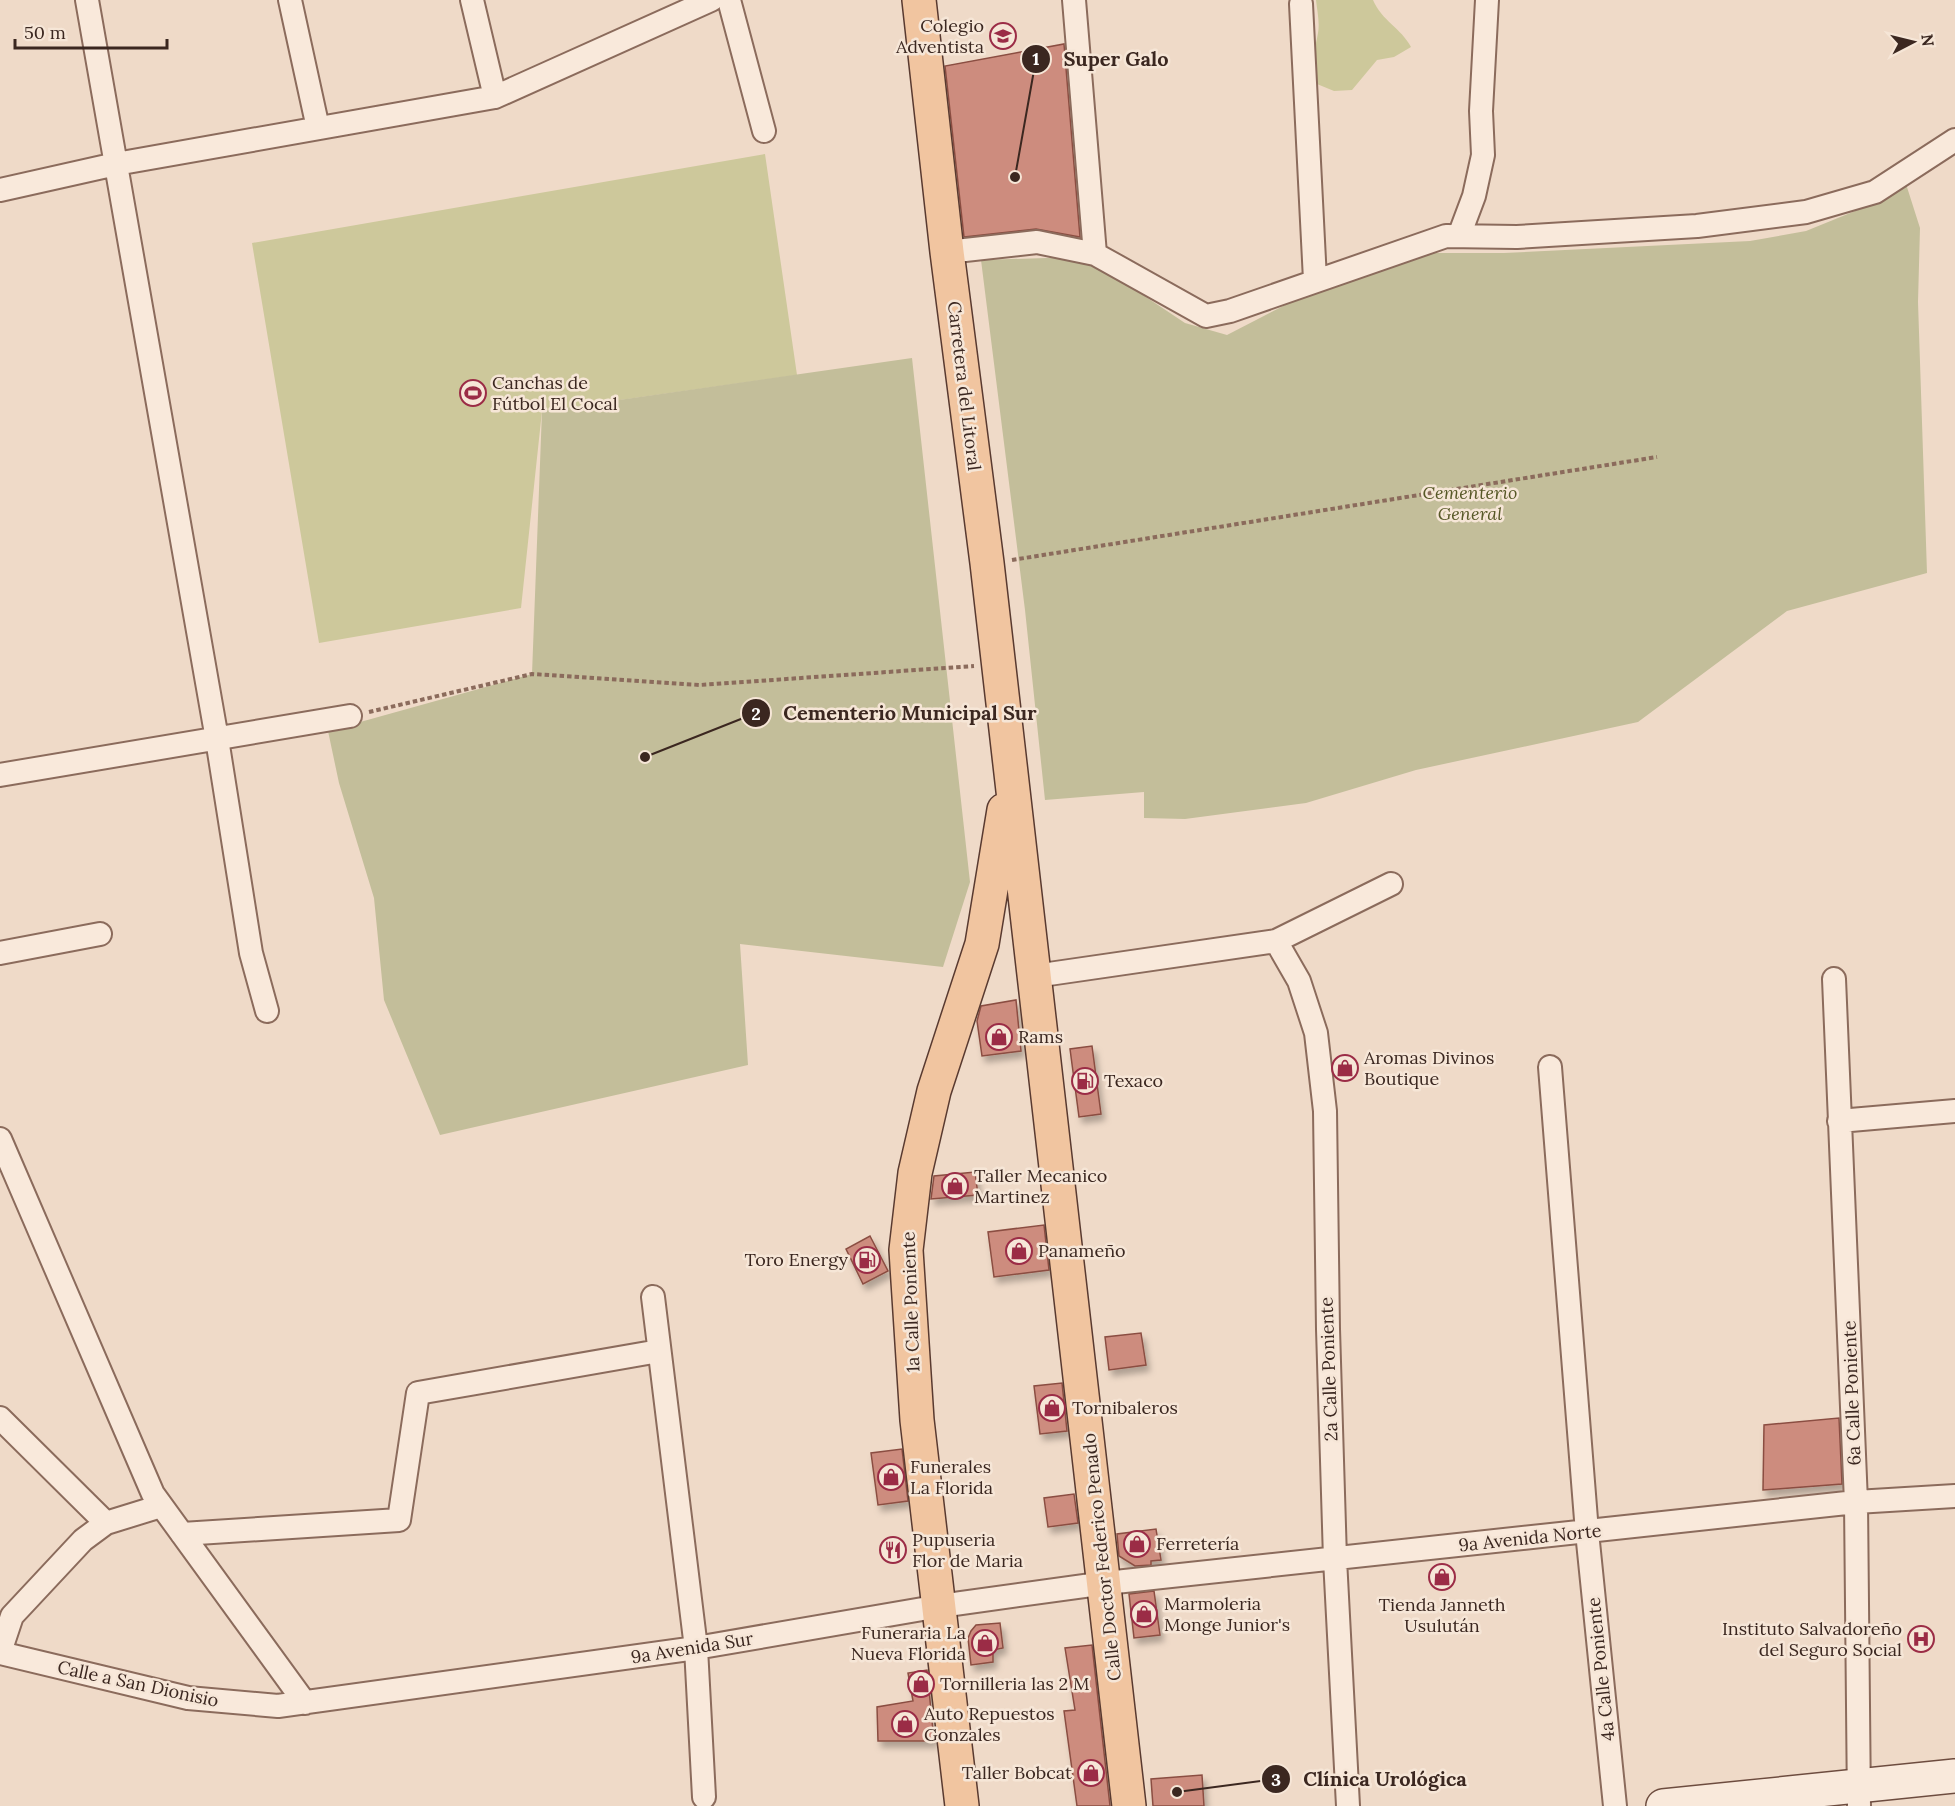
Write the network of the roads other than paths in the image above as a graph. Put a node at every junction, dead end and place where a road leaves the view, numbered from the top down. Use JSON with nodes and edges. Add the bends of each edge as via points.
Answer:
{"nodes":[{"id":1,"x":87,"y":0,"type":"edge"},
{"id":2,"x":290,"y":0,"type":"edge"},
{"id":3,"x":472,"y":0,"type":"edge"},
{"id":4,"x":729,"y":0,"type":"edge"},
{"id":5,"x":919,"y":0,"type":"edge"},
{"id":6,"x":1074,"y":0,"type":"edge"},
{"id":7,"x":1487,"y":0,"type":"edge"},
{"id":8,"x":699,"y":3,"type":"edge"},
{"id":9,"x":1301,"y":4,"type":"dead end"},
{"id":10,"x":495,"y":97,"type":"junction"},
{"id":11,"x":318,"y":128,"type":"junction"},
{"id":12,"x":764,"y":131,"type":"dead end"},
{"id":13,"x":1955,"y":140,"type":"edge"},
{"id":14,"x":116,"y":164,"type":"junction"},
{"id":15,"x":0,"y":190,"type":"edge"},
{"id":16,"x":1459,"y":236,"type":"junction"},
{"id":17,"x":947,"y":252,"type":"junction"},
{"id":18,"x":1095,"y":254,"type":"junction"},
{"id":19,"x":1315,"y":280,"type":"junction"},
{"id":20,"x":350,"y":716,"type":"road end"},
{"id":21,"x":217,"y":739,"type":"junction"},
{"id":22,"x":1010,"y":772,"type":"junction"},
{"id":23,"x":0,"y":775,"type":"edge"},
{"id":24,"x":1391,"y":884,"type":"dead end"},
{"id":25,"x":100,"y":934,"type":"dead end"},
{"id":26,"x":1276,"y":941,"type":"junction"},
{"id":27,"x":982,"y":944,"type":"junction"},
{"id":28,"x":0,"y":953,"type":"edge"},
{"id":29,"x":1034,"y":968,"type":"junction"},
{"id":30,"x":1834,"y":979,"type":"dead end"},
{"id":31,"x":267,"y":1011,"type":"dead end"},
{"id":32,"x":1550,"y":1067,"type":"dead end"},
{"id":33,"x":1955,"y":1111,"type":"edge"},
{"id":34,"x":1839,"y":1121,"type":"junction"},
{"id":35,"x":0,"y":1139,"type":"edge"},
{"id":36,"x":653,"y":1296,"type":"dead end"},
{"id":37,"x":659,"y":1351,"type":"junction"},
{"id":38,"x":0,"y":1418,"type":"edge"},
{"id":39,"x":1955,"y":1496,"type":"edge"},
{"id":40,"x":1856,"y":1502,"type":"junction"},
{"id":41,"x":161,"y":1506,"type":"junction"},
{"id":42,"x":106,"y":1523,"type":"junction"},
{"id":43,"x":1587,"y":1532,"type":"junction"},
{"id":44,"x":182,"y":1534,"type":"junction"},
{"id":45,"x":1335,"y":1559,"type":"junction"},
{"id":46,"x":1106,"y":1583,"type":"junction"},
{"id":47,"x":940,"y":1606,"type":"junction"},
{"id":48,"x":696,"y":1648,"type":"junction"},
{"id":49,"x":0,"y":1652,"type":"edge"},
{"id":50,"x":305,"y":1703,"type":"junction"},
{"id":51,"x":278,"y":1706,"type":"joint"},
{"id":52,"x":1955,"y":1776,"type":"edge"},
{"id":53,"x":1859,"y":1795,"type":"edge"},
{"id":54,"x":704,"y":1797,"type":"dead end"},
{"id":55,"x":962,"y":1806,"type":"edge"},
{"id":56,"x":1129,"y":1806,"type":"edge"},
{"id":57,"x":1348,"y":1806,"type":"edge"},
{"id":58,"x":1615,"y":1806,"type":"edge"},
{"id":59,"x":1663,"y":1806,"type":"edge"}],
"edges":[{"from":1,"to":14,"type":"street"},
{"from":2,"to":11,"type":"street"},
{"from":3,"to":10,"type":"street"},
{"from":4,"to":12,"type":"street"},
{"from":5,"to":17,"type":"main road","name":"Carretera del Litoral"},
{"from":6,"to":18,"type":"street"},
{"from":7,"to":16,"type":"street","via":[[1481,111],[1483,155],[1474,196]]},
{"from":8,"to":10,"type":"street"},
{"from":9,"to":19,"type":"street"},
{"from":10,"to":11,"type":"street"},
{"from":11,"to":14,"type":"street"},
{"from":13,"to":16,"type":"street","via":[[1875,192],[1806,212],[1697,226],[1516,237]]},
{"from":14,"to":15,"type":"street"},
{"from":14,"to":21,"type":"street"},
{"from":16,"to":19,"type":"street","via":[[1446,236]]},
{"from":17,"to":18,"type":"street","via":[[1037,242]]},
{"from":17,"to":22,"type":"main road","name":"Carretera del Litoral"},
{"from":18,"to":19,"type":"street","via":[[1206,316]]},
{"from":20,"to":21,"type":"street"},
{"from":21,"to":23,"type":"street"},
{"from":21,"to":31,"type":"street","via":[[251,953]]},
{"from":22,"to":27,"type":"main road","name":"1a Calle Poniente"},
{"from":22,"to":29,"type":"main road","name":"Calle Doctor Federico Penado"},
{"from":24,"to":26,"type":"street"},
{"from":25,"to":28,"type":"street"},
{"from":26,"to":29,"type":"street"},
{"from":26,"to":45,"type":"street","name":"2a Calle Poniente","via":[[1299,981],[1316,1033],[1325,1111]]},
{"from":27,"to":29,"type":"main road","via":[[1008,939]]},
{"from":27,"to":47,"type":"main road","name":"1a Calle Poniente","via":[[934,1091],[915,1173],[906,1250],[917,1419]]},
{"from":29,"to":46,"type":"main road","name":"Calle Doctor Federico Penado"},
{"from":30,"to":34,"type":"street","name":"6a Calle Poniente"},
{"from":32,"to":43,"type":"street","name":"4a Calle Poniente"},
{"from":33,"to":34,"type":"street"},
{"from":34,"to":40,"type":"street","name":"6a Calle Poniente"},
{"from":35,"to":41,"type":"street"},
{"from":36,"to":37,"type":"street"},
{"from":37,"to":44,"type":"street","via":[[418,1393],[399,1520]]},
{"from":37,"to":48,"type":"street"},
{"from":38,"to":42,"type":"street"},
{"from":39,"to":40,"type":"street","name":"9a Avenida Norte"},
{"from":40,"to":43,"type":"street","name":"9a Avenida Norte"},
{"from":40,"to":53,"type":"street","name":"6a Calle Poniente"},
{"from":41,"to":42,"type":"street"},
{"from":41,"to":44,"type":"street"},
{"from":42,"to":49,"type":"street","via":[[83,1540],[12,1616]]},
{"from":43,"to":45,"type":"street","name":"9a Avenida Norte"},
{"from":43,"to":58,"type":"street","name":"4a Calle Poniente"},
{"from":44,"to":50,"type":"street"},
{"from":45,"to":46,"type":"street","name":"9a Avenida Norte"},
{"from":45,"to":57,"type":"street","name":"2a Calle Poniente"},
{"from":46,"to":47,"type":"street","name":"9a Avenida Sur"},
{"from":46,"to":56,"type":"main road","name":"Calle Doctor Federico Penado"},
{"from":47,"to":48,"type":"street","name":"9a Avenida Sur"},
{"from":47,"to":55,"type":"main road","name":"1a Calle Poniente"},
{"from":48,"to":50,"type":"street","name":"9a Avenida Sur"},
{"from":48,"to":54,"type":"street"},
{"from":49,"to":51,"type":"street","name":"Calle a San Dionisio","via":[[188,1698]]},
{"from":50,"to":51,"type":"street","name":"9a Avenida Sur"},
{"from":52,"to":53,"type":"street"},
{"from":53,"to":59,"type":"street"}]}
